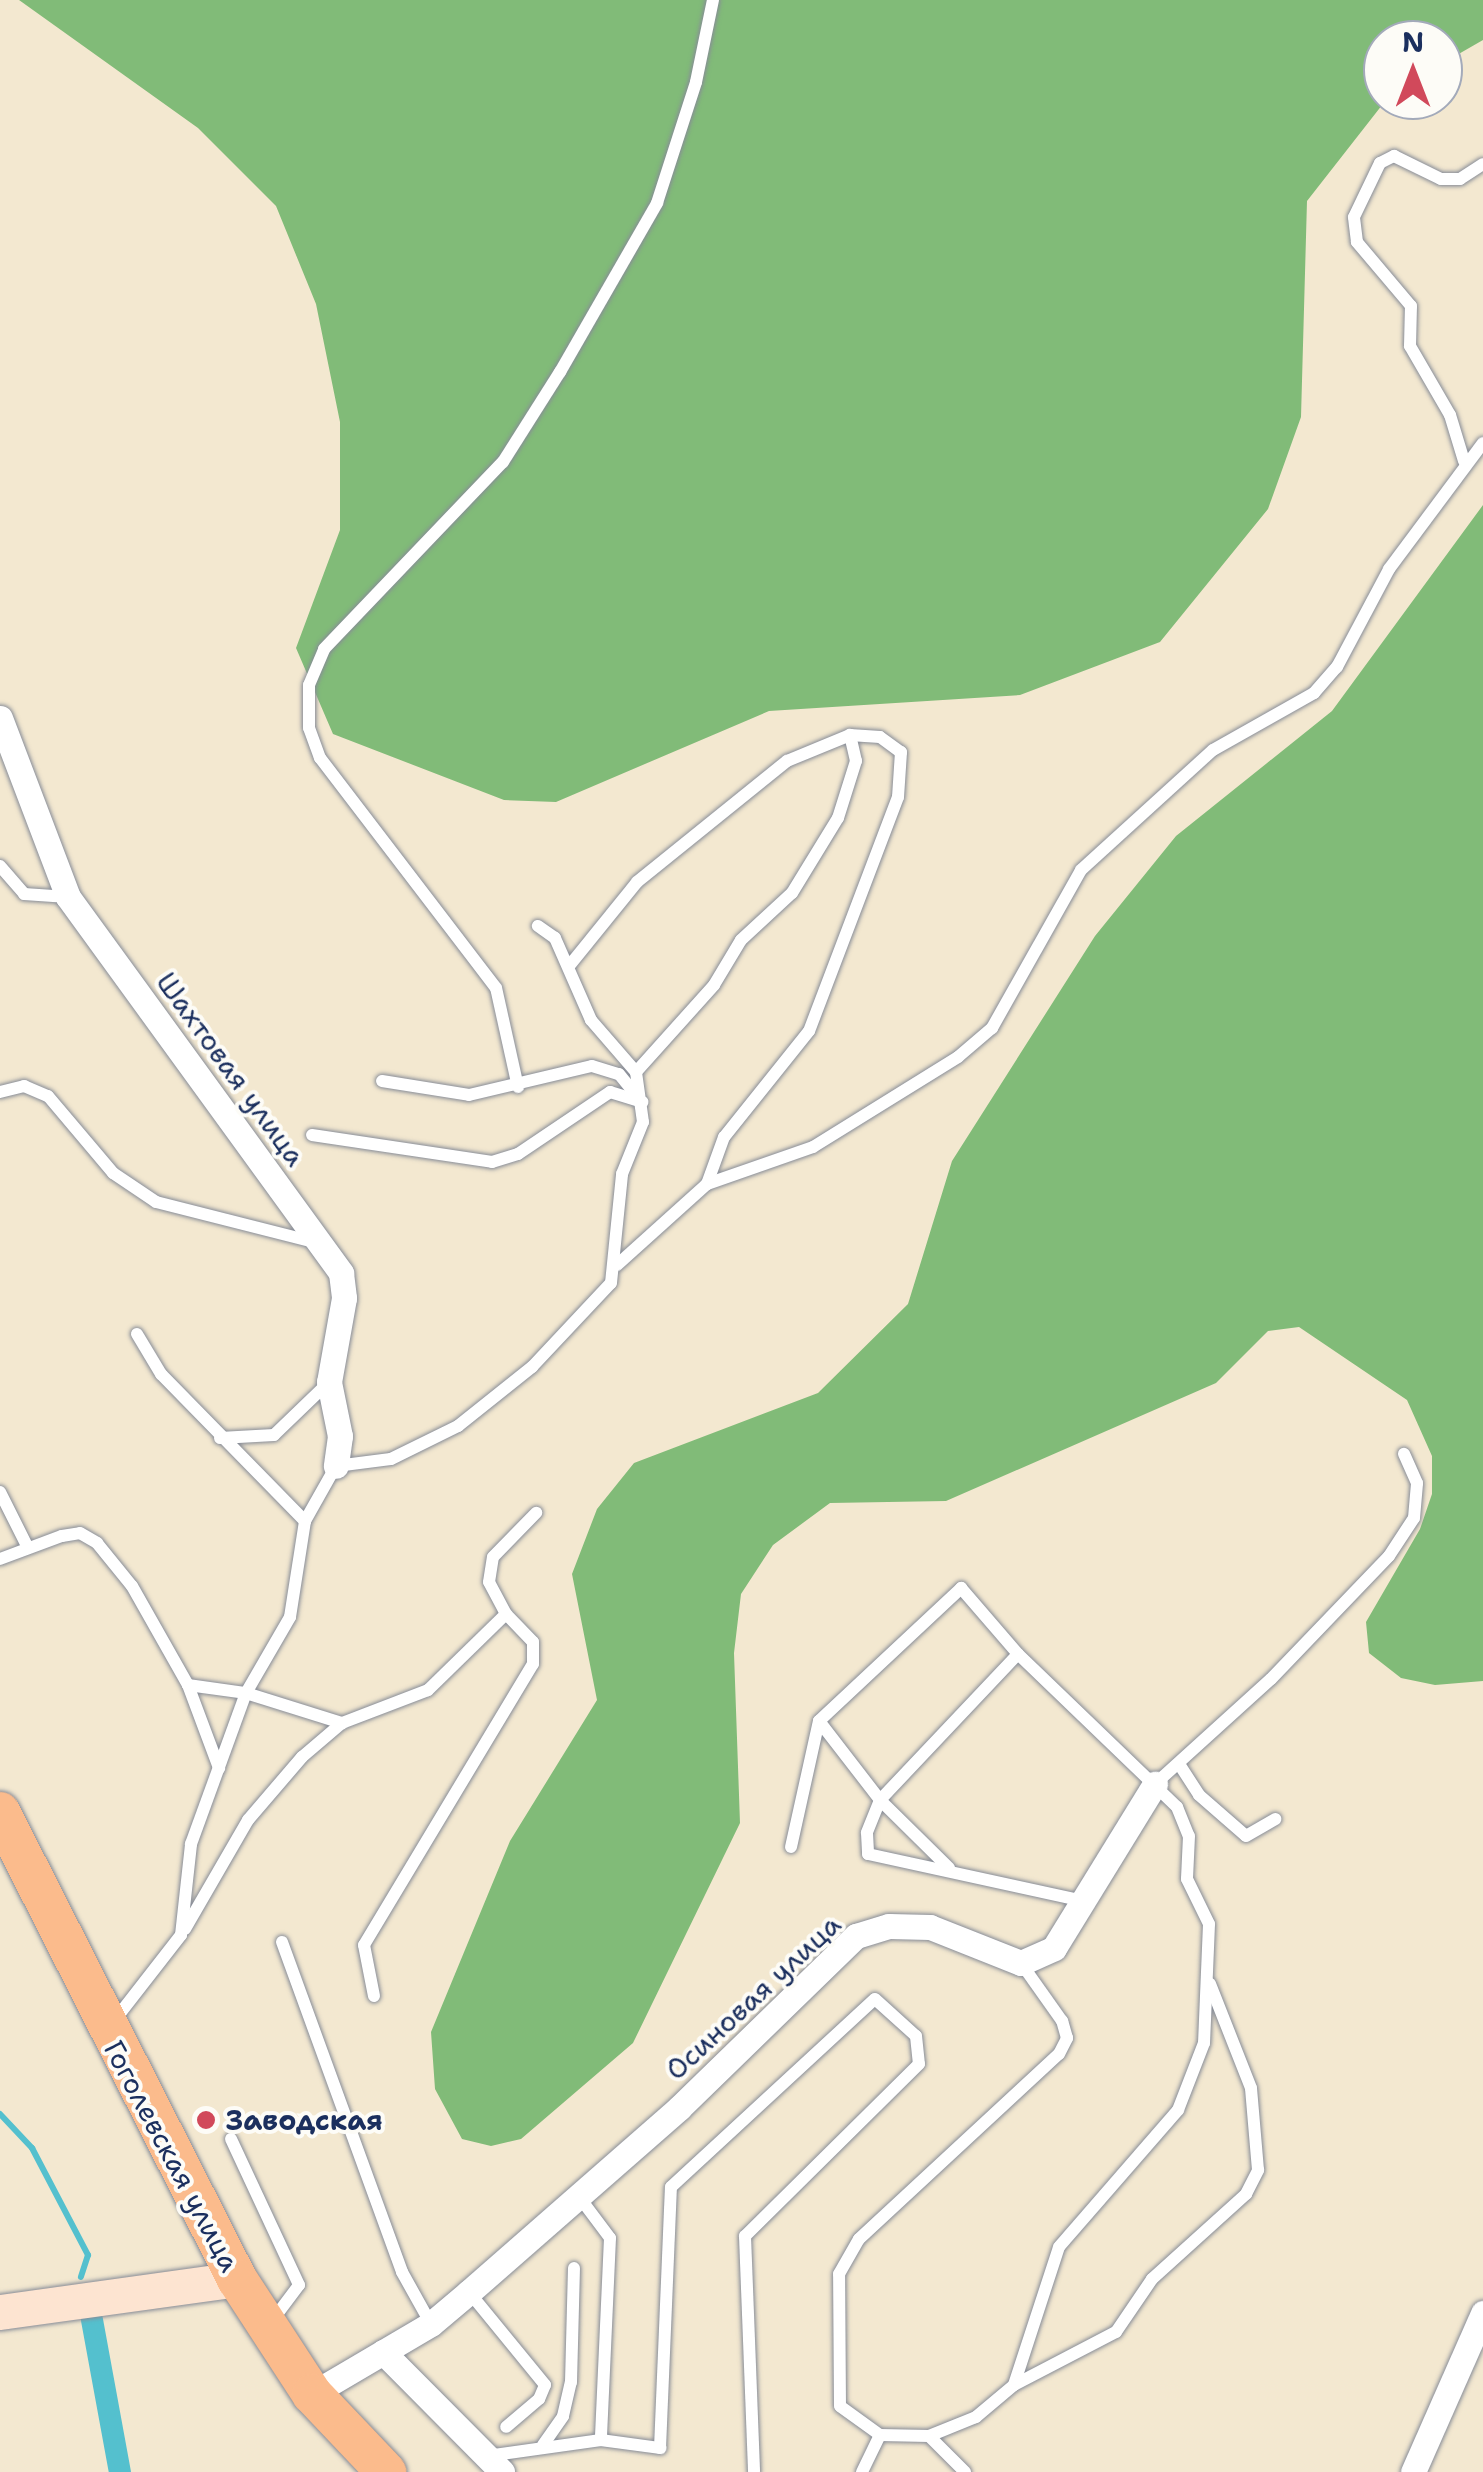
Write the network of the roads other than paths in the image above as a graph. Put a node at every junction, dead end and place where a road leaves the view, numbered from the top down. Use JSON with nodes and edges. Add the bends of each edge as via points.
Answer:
{"nodes":[{"id":1,"x":713,"y":0,"type":"edge"},
{"id":2,"x":1482,"y":164,"type":"edge"},
{"id":3,"x":1483,"y":443,"type":"edge"},
{"id":4,"x":1464,"y":462,"type":"junction"},
{"id":5,"x":0,"y":718,"type":"edge"},
{"id":6,"x":850,"y":735,"type":"junction"},
{"id":7,"x":0,"y":866,"type":"edge"},
{"id":8,"x":68,"y":896,"type":"junction"},
{"id":9,"x":538,"y":926,"type":"dead end"},
{"id":10,"x":568,"y":966,"type":"junction"},
{"id":11,"x":636,"y":1072,"type":"junction"},
{"id":12,"x":382,"y":1081,"type":"dead end"},
{"id":13,"x":518,"y":1087,"type":"junction"},
{"id":14,"x":0,"y":1092,"type":"edge"},
{"id":15,"x":642,"y":1102,"type":"junction"},
{"id":16,"x":312,"y":1135,"type":"dead end"},
{"id":17,"x":707,"y":1184,"type":"junction"},
{"id":18,"x":321,"y":1244,"type":"junction"},
{"id":19,"x":617,"y":1265,"type":"junction"},
{"id":20,"x":138,"y":1334,"type":"dead end"},
{"id":21,"x":329,"y":1382,"type":"junction"},
{"id":22,"x":220,"y":1438,"type":"junction"},
{"id":23,"x":1404,"y":1454,"type":"dead end"},
{"id":24,"x":336,"y":1466,"type":"junction"},
{"id":25,"x":0,"y":1492,"type":"edge"},
{"id":26,"x":536,"y":1512,"type":"dead end"},
{"id":27,"x":304,"y":1521,"type":"junction"},
{"id":28,"x":27,"y":1546,"type":"junction"},
{"id":29,"x":0,"y":1559,"type":"edge"},
{"id":30,"x":506,"y":1614,"type":"junction"},
{"id":31,"x":1018,"y":1654,"type":"junction"},
{"id":32,"x":188,"y":1685,"type":"junction"},
{"id":33,"x":246,"y":1694,"type":"junction"},
{"id":34,"x":819,"y":1721,"type":"junction"},
{"id":35,"x":342,"y":1724,"type":"junction"},
{"id":36,"x":1180,"y":1767,"type":"junction"},
{"id":37,"x":219,"y":1768,"type":"junction"},
{"id":38,"x":1155,"y":1784,"type":"junction"},
{"id":39,"x":880,"y":1800,"type":"junction"},
{"id":40,"x":0,"y":1812,"type":"edge"},
{"id":41,"x":1275,"y":1819,"type":"dead end"},
{"id":42,"x":792,"y":1848,"type":"dead end"},
{"id":43,"x":949,"y":1868,"type":"junction"},
{"id":44,"x":1085,"y":1902,"type":"junction"},
{"id":45,"x":181,"y":1935,"type":"junction"},
{"id":46,"x":282,"y":1942,"type":"dead end"},
{"id":47,"x":1021,"y":1963,"type":"junction"},
{"id":48,"x":1207,"y":1977,"type":"junction"},
{"id":49,"x":374,"y":1996,"type":"dead end"},
{"id":50,"x":106,"y":2031,"type":"junction"},
{"id":51,"x":230,"y":2140,"type":"dead end"},
{"id":52,"x":580,"y":2198,"type":"junction"},
{"id":53,"x":574,"y":2268,"type":"dead end"},
{"id":54,"x":236,"y":2278,"type":"junction"},
{"id":55,"x":469,"y":2292,"type":"junction"},
{"id":56,"x":0,"y":2312,"type":"edge"},
{"id":57,"x":1483,"y":2312,"type":"edge"},
{"id":58,"x":430,"y":2324,"type":"junction"},
{"id":59,"x":268,"y":2326,"type":"junction"},
{"id":60,"x":383,"y":2352,"type":"junction"},
{"id":61,"x":1014,"y":2386,"type":"junction"},
{"id":62,"x":312,"y":2394,"type":"junction"},
{"id":63,"x":506,"y":2427,"type":"dead end"},
{"id":64,"x":880,"y":2435,"type":"junction"},
{"id":65,"x":929,"y":2436,"type":"junction"},
{"id":66,"x":601,"y":2440,"type":"junction"},
{"id":67,"x":543,"y":2444,"type":"junction"},
{"id":68,"x":493,"y":2464,"type":"edge"},
{"id":69,"x":386,"y":2472,"type":"edge"},
{"id":70,"x":754,"y":2472,"type":"edge"},
{"id":71,"x":862,"y":2472,"type":"edge"},
{"id":72,"x":966,"y":2472,"type":"edge"},
{"id":73,"x":1413,"y":2472,"type":"edge"}],
"edges":[{"from":1,"to":13,"type":"lane","via":[[696,82],[657,204],[560,372],[504,462],[324,649],[309,685],[309,728],[320,758],[496,988]]},
{"from":2,"to":4,"type":"lane","via":[[1460,179],[1441,179],[1394,156],[1380,164],[1354,216],[1358,242],[1411,306],[1410,346],[1450,415]]},
{"from":3,"to":4,"type":"lane"},
{"from":4,"to":17,"type":"lane","via":[[1418,539],[1389,569],[1337,667],[1295,709],[1213,750],[1081,870],[992,1028],[958,1057],[813,1147]]},
{"from":5,"to":8,"type":"street","name":"Шахтовая улица"},
{"from":6,"to":10,"type":"lane","via":[[787,761],[686,838],[637,882]]},
{"from":6,"to":11,"type":"lane","via":[[856,761],[838,818],[792,893],[741,940],[714,985]]},
{"from":6,"to":17,"type":"lane","via":[[880,737],[901,752],[898,798],[808,1031],[724,1136]]},
{"from":7,"to":8,"type":"lane","via":[[24,894]]},
{"from":8,"to":18,"type":"street","name":"Шахтовая улица"},
{"from":9,"to":10,"type":"lane","via":[[555,938]]},
{"from":10,"to":11,"type":"lane","via":[[591,1020]]},
{"from":11,"to":15,"type":"lane"},
{"from":12,"to":13,"type":"lane","via":[[470,1095]]},
{"from":13,"to":15,"type":"lane","via":[[592,1066],[619,1074]]},
{"from":14,"to":18,"type":"lane","via":[[24,1086],[48,1096],[112,1173],[156,1202]]},
{"from":15,"to":16,"type":"lane","via":[[610,1092],[518,1154],[492,1162]]},
{"from":15,"to":19,"type":"lane","via":[[636,1148],[622,1174]]},
{"from":17,"to":19,"type":"lane"},
{"from":18,"to":21,"type":"street","name":"Шахтовая улица","via":[[338,1266],[344,1290]]},
{"from":19,"to":24,"type":"lane","via":[[611,1283],[580,1320],[458,1426],[391,1459]]},
{"from":20,"to":22,"type":"lane","via":[[161,1374]]},
{"from":21,"to":22,"type":"lane","via":[[274,1435]]},
{"from":21,"to":24,"type":"street","name":"Шахтовая улица","via":[[340,1436]]},
{"from":22,"to":27,"type":"lane"},
{"from":23,"to":36,"type":"lane","via":[[1418,1483],[1414,1518],[1389,1556]]},
{"from":24,"to":27,"type":"lane"},
{"from":25,"to":28,"type":"lane"},
{"from":26,"to":30,"type":"lane","via":[[492,1558],[489,1582]]},
{"from":27,"to":33,"type":"lane","via":[[290,1616]]},
{"from":28,"to":29,"type":"lane"},
{"from":28,"to":32,"type":"lane","via":[[80,1534],[97,1542],[132,1586]]},
{"from":30,"to":35,"type":"lane","via":[[428,1690]]},
{"from":30,"to":49,"type":"lane","via":[[532,1642],[533,1664],[364,1946]]},
{"from":31,"to":34,"type":"lane","via":[[961,1588]]},
{"from":31,"to":38,"type":"lane"},
{"from":31,"to":39,"type":"lane"},
{"from":32,"to":33,"type":"lane"},
{"from":32,"to":37,"type":"lane"},
{"from":33,"to":35,"type":"lane"},
{"from":33,"to":37,"type":"lane"},
{"from":34,"to":39,"type":"lane"},
{"from":34,"to":42,"type":"lane"},
{"from":35,"to":45,"type":"lane","via":[[248,1820]]},
{"from":36,"to":38,"type":"lane"},
{"from":36,"to":41,"type":"lane","via":[[1199,1795],[1246,1836]]},
{"from":37,"to":45,"type":"lane","via":[[192,1844]]},
{"from":38,"to":44,"type":"street"},
{"from":38,"to":48,"type":"lane","via":[[1177,1807],[1190,1836],[1186,1879],[1209,1924]]},
{"from":39,"to":43,"type":"lane"},
{"from":39,"to":43,"type":"lane","via":[[867,1832],[868,1854]]},
{"from":40,"to":50,"type":"main road","name":"Гоголевская улица"},
{"from":43,"to":44,"type":"lane"},
{"from":44,"to":47,"type":"street","via":[[1054,1948]]},
{"from":45,"to":50,"type":"lane"},
{"from":46,"to":58,"type":"lane","via":[[402,2272]]},
{"from":47,"to":52,"type":"street","name":"Осиновая улица","via":[[930,1927],[889,1926],[856,1936]]},
{"from":47,"to":64,"type":"lane","via":[[1062,2020],[1067,2038],[1059,2054],[860,2239],[839,2274],[840,2406]]},
{"from":48,"to":61,"type":"lane","via":[[1204,2043],[1178,2110],[1059,2247]]},
{"from":48,"to":61,"type":"lane","via":[[1251,2088],[1258,2170],[1246,2194],[1152,2278],[1116,2332]]},
{"from":50,"to":54,"type":"main road","name":"Гоголевская улица"},
{"from":51,"to":59,"type":"lane","via":[[299,2284]]},
{"from":52,"to":55,"type":"street","name":"Осиновая улица"},
{"from":52,"to":66,"type":"lane","via":[[610,2238]]},
{"from":53,"to":67,"type":"lane","via":[[572,2382],[563,2416]]},
{"from":54,"to":56,"type":"street"},
{"from":54,"to":59,"type":"main road","name":"Гоголевская улица"},
{"from":55,"to":58,"type":"street","name":"Осиновая улица"},
{"from":55,"to":63,"type":"lane","via":[[545,2385],[539,2399]]},
{"from":57,"to":73,"type":"street"},
{"from":58,"to":60,"type":"street","name":"Осиновая улица"},
{"from":59,"to":62,"type":"main road","name":"Гоголевская улица"},
{"from":60,"to":62,"type":"street","name":"Осиновая улица"},
{"from":60,"to":68,"type":"street"},
{"from":61,"to":65,"type":"lane","via":[[976,2417]]},
{"from":62,"to":69,"type":"main road","name":"Гоголевская улица"},
{"from":64,"to":65,"type":"lane"},
{"from":64,"to":71,"type":"lane"},
{"from":65,"to":72,"type":"lane"},
{"from":66,"to":67,"type":"lane"},
{"from":66,"to":70,"type":"lane","via":[[660,2448],[671,2187],[875,1999],[916,2036],[919,2064],[745,2236]]},
{"from":67,"to":68,"type":"lane"}]}
